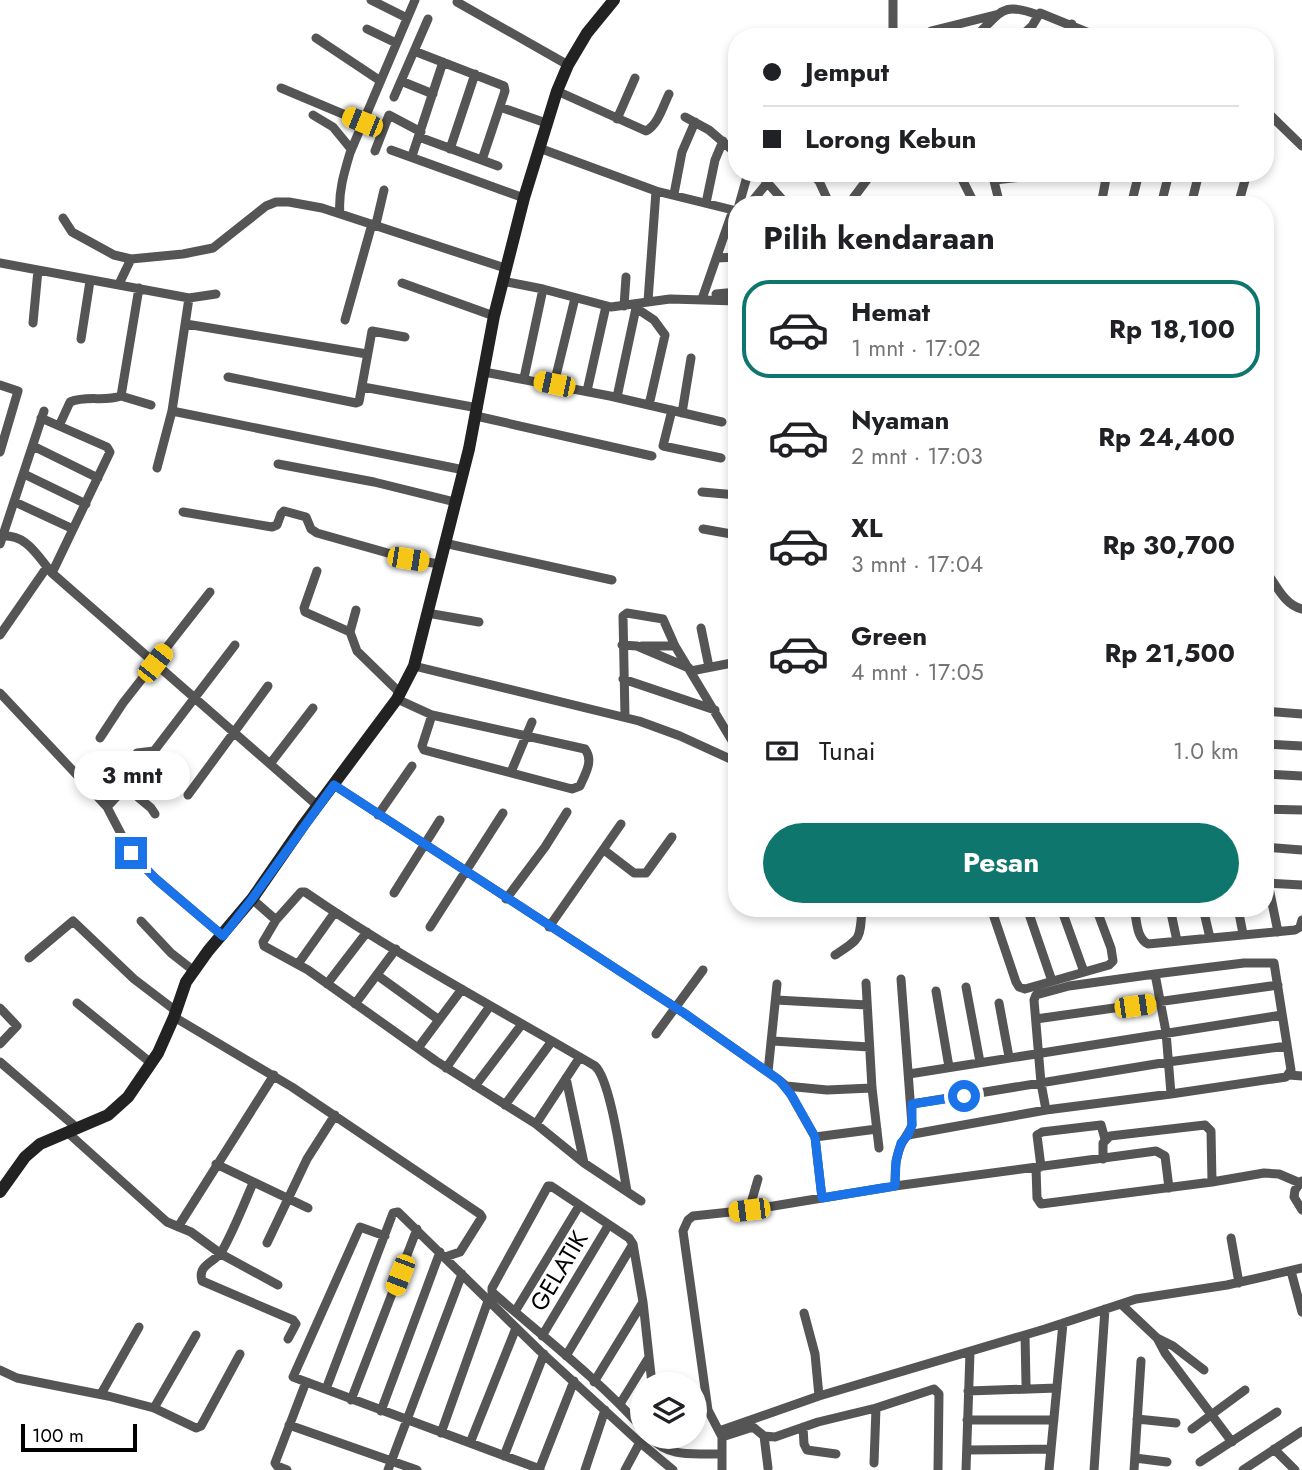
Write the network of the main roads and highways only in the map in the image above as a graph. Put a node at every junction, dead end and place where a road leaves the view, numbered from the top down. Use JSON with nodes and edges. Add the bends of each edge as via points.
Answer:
{"nodes":[{"id":1,"x":614,"y":0,"type":"edge"},
{"id":2,"x":1,"y":1190,"type":"edge"}],
"edges":[{"from":1,"to":2,"type":"main road","via":[[568,65],[539,148],[494,316],[464,470],[414,666],[399,697],[194,971],[151,1063],[128,1097],[108,1115],[40,1144]]}]}
